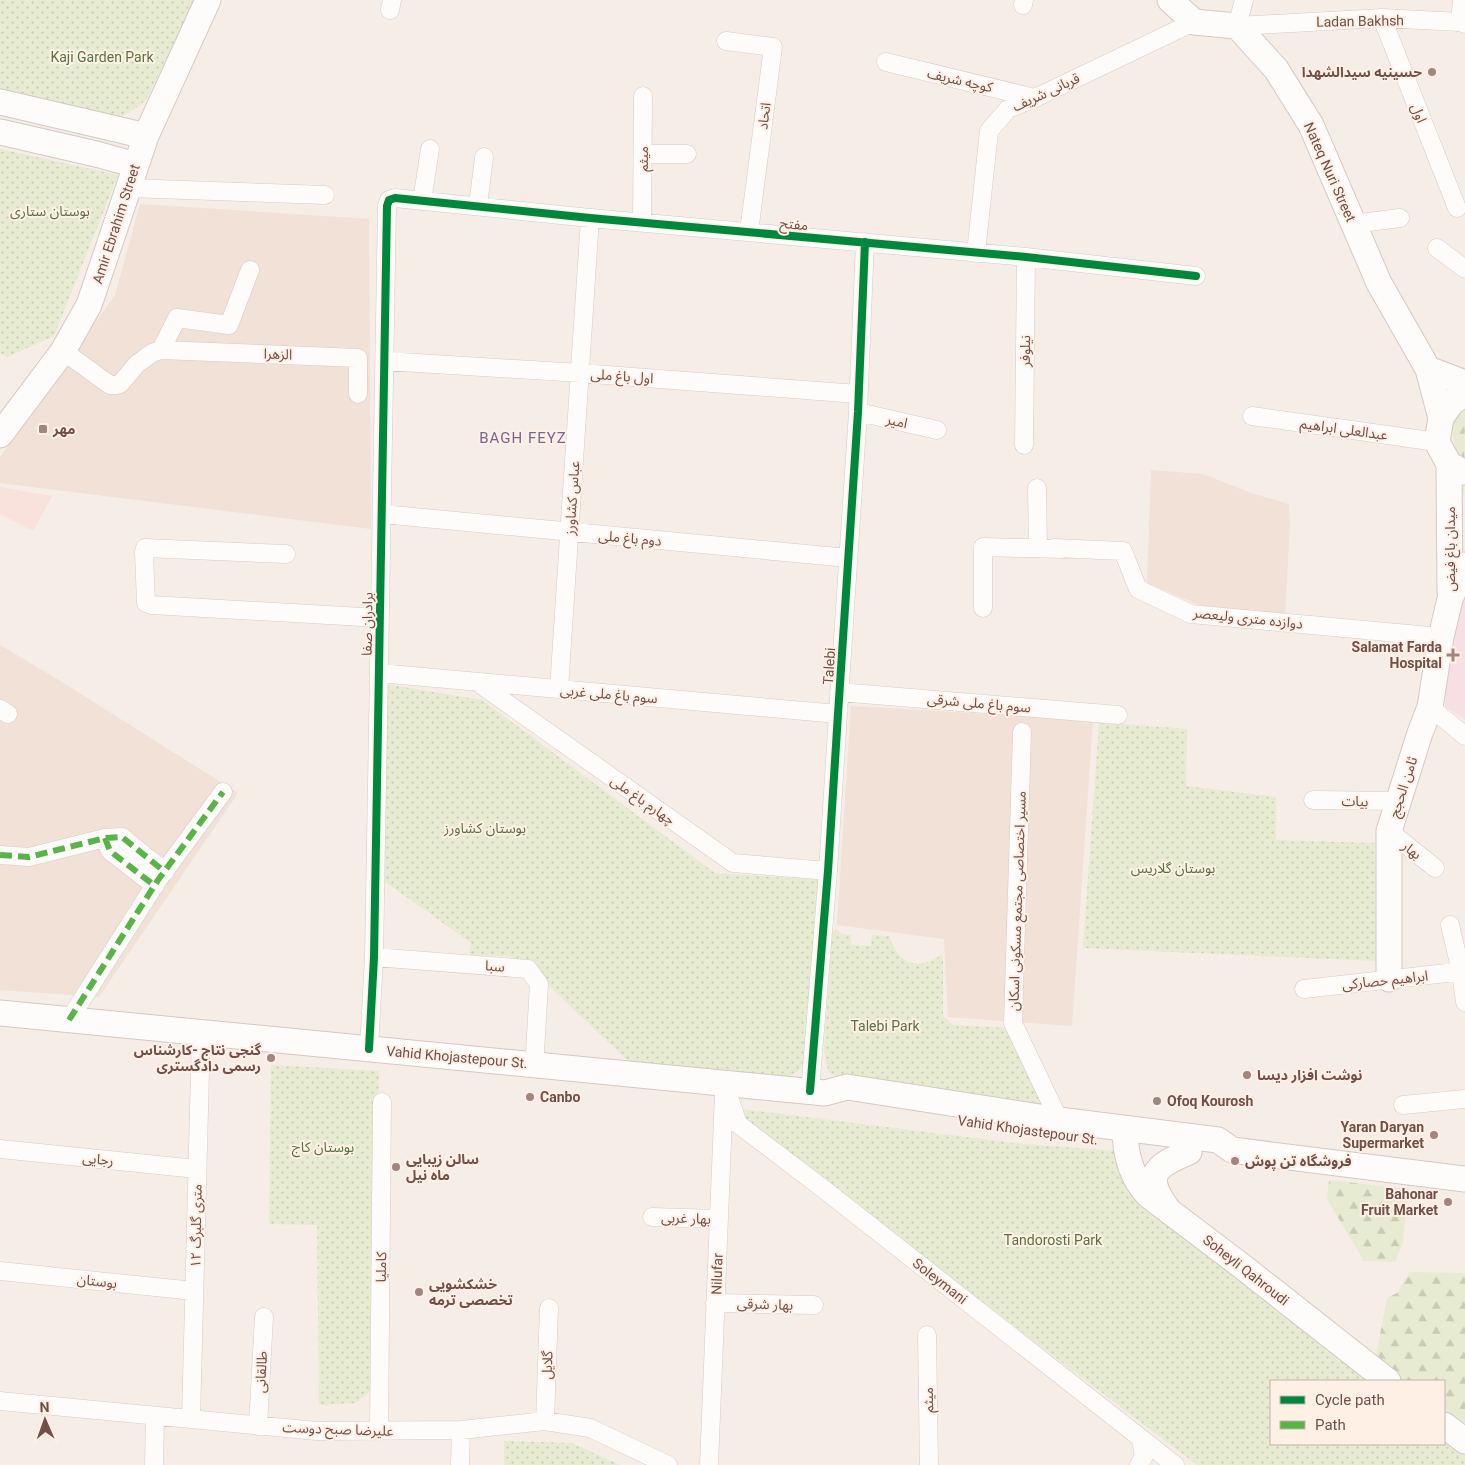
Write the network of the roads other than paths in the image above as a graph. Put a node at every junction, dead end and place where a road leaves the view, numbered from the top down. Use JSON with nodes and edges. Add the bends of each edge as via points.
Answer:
{"nodes":[{"id":1,"x":208,"y":0,"type":"edge"},
{"id":2,"x":1170,"y":0,"type":"edge"},
{"id":3,"x":1244,"y":0,"type":"edge"},
{"id":4,"x":1462,"y":0,"type":"edge"},
{"id":5,"x":1382,"y":18,"type":"junction"},
{"id":6,"x":1194,"y":22,"type":"junction"},
{"id":7,"x":1462,"y":23,"type":"edge"},
{"id":8,"x":1237,"y":26,"type":"junction"},
{"id":9,"x":726,"y":41,"type":"dead end"},
{"id":10,"x":886,"y":62,"type":"dead end"},
{"id":11,"x":643,"y":96,"type":"dead end"},
{"id":12,"x":1035,"y":98,"type":"junction"},
{"id":13,"x":0,"y":102,"type":"edge"},
{"id":14,"x":105,"y":126,"type":"junction"},
{"id":15,"x":0,"y":132,"type":"edge"},
{"id":16,"x":146,"y":136,"type":"junction"},
{"id":17,"x":430,"y":149,"type":"dead end"},
{"id":18,"x":96,"y":154,"type":"junction"},
{"id":19,"x":643,"y":154,"type":"junction"},
{"id":20,"x":687,"y":154,"type":"dead end"},
{"id":21,"x":484,"y":157,"type":"dead end"},
{"id":22,"x":132,"y":176,"type":"junction"},
{"id":23,"x":325,"y":195,"type":"dead end"},
{"id":24,"x":389,"y":200,"type":"joint"},
{"id":25,"x":422,"y":201,"type":"junction"},
{"id":26,"x":478,"y":206,"type":"junction"},
{"id":27,"x":1457,"y":208,"type":"dead end"},
{"id":28,"x":590,"y":218,"type":"junction"},
{"id":29,"x":1400,"y":218,"type":"dead end"},
{"id":30,"x":642,"y":222,"type":"junction"},
{"id":31,"x":1353,"y":224,"type":"junction"},
{"id":32,"x":750,"y":232,"type":"junction"},
{"id":33,"x":865,"y":242,"type":"junction"},
{"id":34,"x":1437,"y":248,"type":"dead end"},
{"id":35,"x":976,"y":252,"type":"junction"},
{"id":36,"x":1026,"y":257,"type":"junction"},
{"id":37,"x":1465,"y":269,"type":"edge"},
{"id":38,"x":250,"y":270,"type":"dead end"},
{"id":39,"x":1196,"y":276,"type":"dead end"},
{"id":40,"x":161,"y":350,"type":"junction"},
{"id":41,"x":63,"y":351,"type":"junction"},
{"id":42,"x":385,"y":361,"type":"junction"},
{"id":43,"x":1428,"y":369,"type":"junction"},
{"id":44,"x":580,"y":373,"type":"junction"},
{"id":45,"x":1465,"y":383,"type":"edge"},
{"id":46,"x":358,"y":394,"type":"dead end"},
{"id":47,"x":858,"y":394,"type":"junction"},
{"id":48,"x":1465,"y":394,"type":"edge"},
{"id":49,"x":858,"y":412,"type":"junction"},
{"id":50,"x":1252,"y":416,"type":"dead end"},
{"id":51,"x":1440,"y":418,"type":"junction"},
{"id":52,"x":937,"y":430,"type":"dead end"},
{"id":53,"x":0,"y":435,"type":"edge"},
{"id":54,"x":1437,"y":442,"type":"junction"},
{"id":55,"x":1024,"y":445,"type":"dead end"},
{"id":56,"x":1457,"y":468,"type":"edge"},
{"id":57,"x":1037,"y":488,"type":"dead end"},
{"id":58,"x":382,"y":514,"type":"junction"},
{"id":59,"x":569,"y":532,"type":"junction"},
{"id":60,"x":1052,"y":548,"type":"junction"},
{"id":61,"x":286,"y":554,"type":"dead end"},
{"id":62,"x":848,"y":558,"type":"junction"},
{"id":63,"x":1465,"y":565,"type":"edge"},
{"id":64,"x":1450,"y":598,"type":"junction"},
{"id":65,"x":983,"y":608,"type":"dead end"},
{"id":66,"x":380,"y":618,"type":"junction"},
{"id":67,"x":1441,"y":638,"type":"junction"},
{"id":68,"x":379,"y":673,"type":"junction"},
{"id":69,"x":476,"y":682,"type":"junction"},
{"id":70,"x":559,"y":689,"type":"junction"},
{"id":71,"x":839,"y":692,"type":"junction"},
{"id":72,"x":1430,"y":707,"type":"junction"},
{"id":73,"x":838,"y":714,"type":"junction"},
{"id":74,"x":1118,"y":715,"type":"dead end"},
{"id":75,"x":1022,"y":732,"type":"dead end"},
{"id":76,"x":1465,"y":736,"type":"edge"},
{"id":77,"x":223,"y":792,"type":"dead end"},
{"id":78,"x":1313,"y":800,"type":"dead end"},
{"id":79,"x":1398,"y":801,"type":"junction"},
{"id":80,"x":1389,"y":831,"type":"junction"},
{"id":81,"x":105,"y":838,"type":"junction"},
{"id":82,"x":0,"y":855,"type":"edge"},
{"id":83,"x":1435,"y":868,"type":"dead end"},
{"id":84,"x":828,"y":871,"type":"junction"},
{"id":85,"x":165,"y":872,"type":"junction"},
{"id":86,"x":155,"y":886,"type":"junction"},
{"id":87,"x":1450,"y":925,"type":"dead end"},
{"id":88,"x":374,"y":957,"type":"junction"},
{"id":89,"x":1463,"y":972,"type":"edge"},
{"id":90,"x":1389,"y":979,"type":"junction"},
{"id":91,"x":1304,"y":989,"type":"dead end"},
{"id":92,"x":1465,"y":1002,"type":"edge"},
{"id":93,"x":0,"y":1013,"type":"edge"},
{"id":94,"x":69,"y":1020,"type":"junction"},
{"id":95,"x":201,"y":1032,"type":"junction"},
{"id":96,"x":370,"y":1049,"type":"junction"},
{"id":97,"x":535,"y":1052,"type":"dead end"},
{"id":98,"x":724,"y":1083,"type":"junction"},
{"id":99,"x":818,"y":1092,"type":"junction"},
{"id":100,"x":1465,"y":1099,"type":"edge"},
{"id":101,"x":382,"y":1102,"type":"dead end"},
{"id":102,"x":1403,"y":1105,"type":"dead end"},
{"id":103,"x":1059,"y":1120,"type":"junction"},
{"id":104,"x":1125,"y":1136,"type":"junction"},
{"id":105,"x":0,"y":1149,"type":"edge"},
{"id":106,"x":1232,"y":1150,"type":"junction"},
{"id":107,"x":1189,"y":1152,"type":"junction"},
{"id":108,"x":197,"y":1169,"type":"junction"},
{"id":109,"x":1465,"y":1179,"type":"edge"},
{"id":110,"x":1168,"y":1210,"type":"junction"},
{"id":111,"x":652,"y":1217,"type":"dead end"},
{"id":112,"x":719,"y":1219,"type":"junction"},
{"id":113,"x":0,"y":1271,"type":"edge"},
{"id":114,"x":194,"y":1291,"type":"junction"},
{"id":115,"x":715,"y":1303,"type":"junction"},
{"id":116,"x":814,"y":1305,"type":"dead end"},
{"id":117,"x":549,"y":1308,"type":"dead end"},
{"id":118,"x":264,"y":1317,"type":"dead end"},
{"id":119,"x":927,"y":1335,"type":"dead end"},
{"id":120,"x":1387,"y":1380,"type":"edge"},
{"id":121,"x":0,"y":1401,"type":"edge"},
{"id":122,"x":156,"y":1416,"type":"junction"},
{"id":123,"x":191,"y":1419,"type":"junction"},
{"id":124,"x":545,"y":1422,"type":"junction"},
{"id":125,"x":258,"y":1426,"type":"junction"},
{"id":126,"x":1445,"y":1426,"type":"edge"},
{"id":127,"x":461,"y":1430,"type":"junction"},
{"id":128,"x":379,"y":1431,"type":"junction"},
{"id":129,"x":1141,"y":1440,"type":"junction"},
{"id":130,"x":1465,"y":1441,"type":"edge"},
{"id":131,"x":154,"y":1465,"type":"edge"},
{"id":132,"x":460,"y":1465,"type":"edge"},
{"id":133,"x":668,"y":1465,"type":"edge"},
{"id":134,"x":709,"y":1465,"type":"edge"},
{"id":135,"x":929,"y":1465,"type":"edge"},
{"id":136,"x":1139,"y":1465,"type":"edge"},
{"id":137,"x":1175,"y":1465,"type":"edge"}],
"edges":[{"from":1,"to":16,"type":"main road","name":"Amir Ebrahim Street"},
{"from":2,"to":6,"type":"main road"},
{"from":3,"to":8,"type":"street"},
{"from":4,"to":7,"type":"street","name":"Ladan Bakhsh"},
{"from":5,"to":7,"type":"street","name":"Ladan Bakhsh"},
{"from":5,"to":8,"type":"street","name":"Ladan Bakhsh"},
{"from":5,"to":27,"type":"street","name":"اول"},
{"from":6,"to":8,"type":"main road"},
{"from":6,"to":12,"type":"street","name":"قربانی شریف"},
{"from":8,"to":31,"type":"main road","name":"Nateq Nuri Street","via":[[1276,69],[1311,125]]},
{"from":9,"to":32,"type":"street","name":"اتحاد","via":[[773,47]]},
{"from":10,"to":12,"type":"street","name":"کوچه شریف"},
{"from":11,"to":19,"type":"street","name":"میثم"},
{"from":12,"to":35,"type":"street","name":"قربانی شریف","via":[[1008,109],[989,131]]},
{"from":13,"to":14,"type":"main road"},
{"from":14,"to":16,"type":"main road"},
{"from":14,"to":18,"type":"main road","via":[[110,142]]},
{"from":15,"to":18,"type":"main road"},
{"from":16,"to":22,"type":"main road","name":"Amir Ebrahim Street"},
{"from":17,"to":25,"type":"street"},
{"from":18,"to":22,"type":"main road"},
{"from":19,"to":20,"type":"street"},
{"from":19,"to":30,"type":"street","name":"میثم"},
{"from":21,"to":26,"type":"street"},
{"from":22,"to":23,"type":"street"},
{"from":22,"to":41,"type":"main road","name":"Amir Ebrahim Street","via":[[89,306]]},
{"from":24,"to":25,"type":"street","name":"مفتح"},
{"from":24,"to":42,"type":"street","name":"برادران صفا"},
{"from":25,"to":26,"type":"street","name":"مفتح"},
{"from":26,"to":28,"type":"street","name":"مفتح"},
{"from":28,"to":30,"type":"street","name":"مفتح"},
{"from":28,"to":44,"type":"street","name":"عباس کشاورز"},
{"from":29,"to":31,"type":"street"},
{"from":30,"to":32,"type":"street","name":"مفتح"},
{"from":31,"to":43,"type":"main road","name":"Nateq Nuri Street","via":[[1379,283]]},
{"from":32,"to":33,"type":"street","name":"مفتح"},
{"from":33,"to":35,"type":"street","name":"مفتح"},
{"from":33,"to":47,"type":"street","name":"Talebi"},
{"from":34,"to":37,"type":"street"},
{"from":35,"to":36,"type":"street","name":"مفتح"},
{"from":36,"to":39,"type":"street","name":"مفتح"},
{"from":36,"to":55,"type":"street","name":"نیلوفر"},
{"from":38,"to":40,"type":"street","via":[[229,324],[177,318]]},
{"from":40,"to":41,"type":"street","via":[[145,357],[116,385],[110,385]]},
{"from":40,"to":46,"type":"street","name":"الزهرا","via":[[358,358]]},
{"from":41,"to":53,"type":"main road","name":"Amir Ebrahim Street"},
{"from":42,"to":44,"type":"street","name":"اول باغ ملی"},
{"from":42,"to":58,"type":"street","name":"برادران صفا"},
{"from":43,"to":45,"type":"main road"},
{"from":43,"to":51,"type":"main road"},
{"from":44,"to":47,"type":"street","name":"اول باغ ملی"},
{"from":44,"to":59,"type":"street","name":"عباس کشاورز"},
{"from":47,"to":49,"type":"street","name":"Talebi"},
{"from":48,"to":51,"type":"main road","via":[[1452,402]]},
{"from":49,"to":52,"type":"street","name":"امیر"},
{"from":49,"to":62,"type":"street","name":"Talebi"},
{"from":50,"to":54,"type":"street","name":"عبدالعلی ابراهیم"},
{"from":51,"to":54,"type":"main road"},
{"from":54,"to":56,"type":"main road"},
{"from":56,"to":64,"type":"main road","name":"میدان باغ فیض"},
{"from":57,"to":60,"type":"street"},
{"from":58,"to":59,"type":"street","name":"دوم باغ ملی"},
{"from":58,"to":66,"type":"street","name":"برادران صفا"},
{"from":59,"to":62,"type":"street","name":"دوم باغ ملی"},
{"from":59,"to":70,"type":"street","name":"عباس کشاورز"},
{"from":60,"to":65,"type":"street","via":[[983,547]]},
{"from":60,"to":67,"type":"street","name":"دوازده متری ولیعصر","via":[[1123,551],[1138,589],[1191,614]]},
{"from":61,"to":66,"type":"street","via":[[145,548],[146,603]]},
{"from":62,"to":71,"type":"street","name":"Talebi"},
{"from":63,"to":64,"type":"main road","name":"میدان باغ فیض"},
{"from":64,"to":67,"type":"main road","name":"ثامن الحجج"},
{"from":66,"to":68,"type":"street","name":"برادران صفا"},
{"from":67,"to":72,"type":"main road","name":"ثامن الحجج"},
{"from":68,"to":69,"type":"street","name":"سوم باغ ملی غربی"},
{"from":68,"to":88,"type":"street","name":"برادران صفا"},
{"from":69,"to":70,"type":"street","name":"سوم باغ ملی غربی"},
{"from":69,"to":84,"type":"street","name":"چهارم باغ ملی","via":[[733,864]]},
{"from":70,"to":73,"type":"street","name":"سوم باغ ملی غربی"},
{"from":71,"to":73,"type":"street","name":"Talebi"},
{"from":71,"to":74,"type":"street","name":"سوم باغ ملی شرقی"},
{"from":72,"to":76,"type":"street"},
{"from":72,"to":79,"type":"main road","name":"ثامن الحجج"},
{"from":73,"to":84,"type":"street","name":"Talebi"},
{"from":75,"to":103,"type":"street","name":"مسیر اختصاصی مجتمع مسکونی اسکان","via":[[1013,1022]]},
{"from":77,"to":85,"type":"street"},
{"from":78,"to":79,"type":"street","name":"بیات"},
{"from":79,"to":80,"type":"main road","name":"ثامن الحجج"},
{"from":80,"to":83,"type":"street","name":"بهار"},
{"from":80,"to":90,"type":"main road","name":"ثامن الحجج"},
{"from":81,"to":82,"type":"street","via":[[29,856]]},
{"from":81,"to":85,"type":"street","via":[[122,837]]},
{"from":81,"to":86,"type":"street","via":[[110,850]]},
{"from":84,"to":99,"type":"street","name":"Talebi"},
{"from":85,"to":86,"type":"street"},
{"from":86,"to":94,"type":"street"},
{"from":87,"to":89,"type":"street"},
{"from":88,"to":96,"type":"street","name":"برادران صفا"},
{"from":88,"to":97,"type":"street","name":"سبا","via":[[528,969],[539,984]]},
{"from":89,"to":90,"type":"street","name":"ابراهیم حصارکی"},
{"from":89,"to":92,"type":"street"},
{"from":90,"to":91,"type":"street","name":"ابراهیم حصارکی"},
{"from":93,"to":94,"type":"main road","name":"Vahid Khojastepour St."},
{"from":94,"to":95,"type":"main road","name":"Vahid Khojastepour St."},
{"from":95,"to":96,"type":"main road","name":"Vahid Khojastepour St."},
{"from":95,"to":108,"type":"street","name":"۱۲ متری گلبرگ"},
{"from":96,"to":98,"type":"main road","name":"Vahid Khojastepour St."},
{"from":98,"to":99,"type":"main road","name":"Vahid Khojastepour St."},
{"from":98,"to":112,"type":"street","name":"Nilufar"},
{"from":98,"to":129,"type":"street","name":"Soleymani","via":[[738,1124]]},
{"from":99,"to":103,"type":"main road","name":"Vahid Khojastepour St.","via":[[847,1088]]},
{"from":99,"to":104,"type":"main road","name":"Vahid Khojastepour St.","via":[[842,1104]]},
{"from":100,"to":102,"type":"street"},
{"from":101,"to":128,"type":"street","name":"کاملیا"},
{"from":103,"to":104,"type":"main road","name":"Vahid Khojastepour St."},
{"from":104,"to":106,"type":"main road","name":"Vahid Khojastepour St.","via":[[1218,1140]]},
{"from":104,"to":107,"type":"main road","name":"Vahid Khojastepour St."},
{"from":104,"to":110,"type":"main road","name":"Soheyli Qahroudi","via":[[1134,1178],[1148,1195]]},
{"from":105,"to":108,"type":"street","name":"رجایی"},
{"from":106,"to":107,"type":"main road","name":"Vahid Khojastepour St.","via":[[1216,1155]]},
{"from":106,"to":109,"type":"main road","name":"Vahid Khojastepour St."},
{"from":107,"to":110,"type":"main road","via":[[1167,1162],[1156,1173],[1155,1188]]},
{"from":108,"to":114,"type":"street","name":"۱۲ متری گلبرگ"},
{"from":110,"to":120,"type":"main road","name":"Soheyli Qahroudi"},
{"from":111,"to":112,"type":"street","name":"بهار غربی"},
{"from":112,"to":115,"type":"street","name":"Nilufar"},
{"from":113,"to":114,"type":"street","name":"بوستان"},
{"from":114,"to":123,"type":"street","name":"۱۲ متری گلبرگ"},
{"from":115,"to":116,"type":"street","name":"بهار شرقی"},
{"from":115,"to":134,"type":"street","name":"Nilufar"},
{"from":117,"to":124,"type":"street","name":"گلایل"},
{"from":118,"to":125,"type":"street","name":"طالقانی"},
{"from":119,"to":135,"type":"street","name":"میثم"},
{"from":121,"to":122,"type":"street","name":"علیرضا صبح دوست"},
{"from":122,"to":123,"type":"street","name":"علیرضا صبح دوست"},
{"from":122,"to":131,"type":"street"},
{"from":123,"to":125,"type":"street","name":"علیرضا صبح دوست"},
{"from":124,"to":127,"type":"street","name":"علیرضا صبح دوست"},
{"from":124,"to":133,"type":"street","name":"علیرضا صبح دوست","via":[[590,1428]]},
{"from":125,"to":128,"type":"street","name":"علیرضا صبح دوست","via":[[317,1431]]},
{"from":126,"to":130,"type":"main road"},
{"from":127,"to":128,"type":"street","name":"علیرضا صبح دوست"},
{"from":127,"to":132,"type":"street"},
{"from":129,"to":136,"type":"street","via":[[1144,1456]]},
{"from":129,"to":137,"type":"street","name":"Soleymani"}]}
